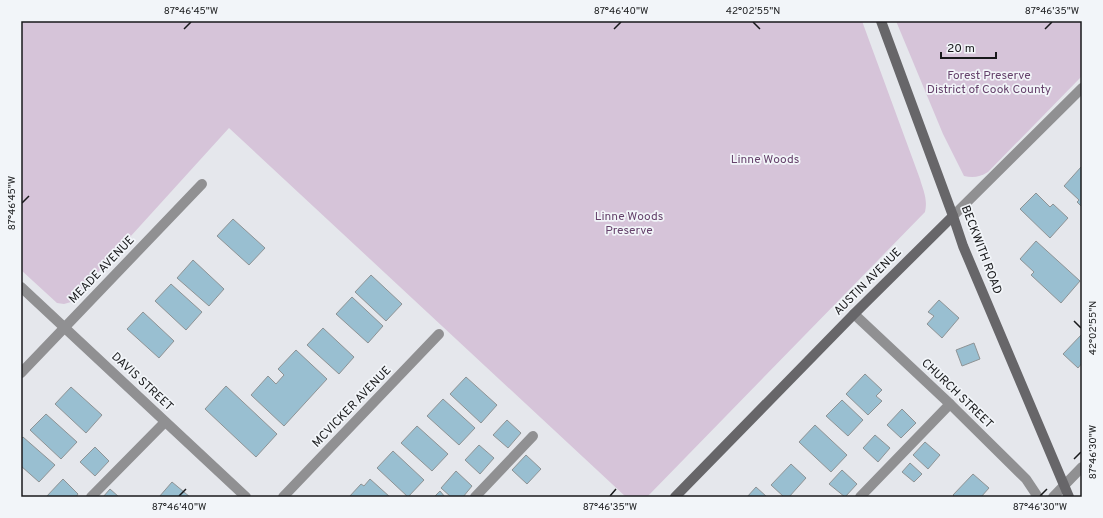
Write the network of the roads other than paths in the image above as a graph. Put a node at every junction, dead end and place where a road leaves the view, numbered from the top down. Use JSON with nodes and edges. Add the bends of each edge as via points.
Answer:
{"nodes":[{"id":1,"x":881,"y":21,"type":"edge"},
{"id":2,"x":1082,"y":88,"type":"edge"},
{"id":3,"x":202,"y":184,"type":"dead end"},
{"id":4,"x":953,"y":216,"type":"junction"},
{"id":5,"x":21,"y":287,"type":"edge"},
{"id":6,"x":854,"y":314,"type":"junction"},
{"id":7,"x":65,"y":328,"type":"junction"},
{"id":8,"x":439,"y":334,"type":"dead end"},
{"id":9,"x":21,"y":373,"type":"edge"},
{"id":10,"x":950,"y":404,"type":"junction"},
{"id":11,"x":165,"y":422,"type":"junction"},
{"id":12,"x":533,"y":436,"type":"dead end"},
{"id":13,"x":1082,"y":467,"type":"edge"},
{"id":14,"x":1064,"y":485,"type":"junction"},
{"id":15,"x":91,"y":497,"type":"edge"},
{"id":16,"x":246,"y":497,"type":"edge"},
{"id":17,"x":283,"y":497,"type":"edge"},
{"id":18,"x":475,"y":497,"type":"edge"},
{"id":19,"x":675,"y":497,"type":"edge"},
{"id":20,"x":860,"y":497,"type":"edge"},
{"id":21,"x":1038,"y":497,"type":"edge"},
{"id":22,"x":1053,"y":497,"type":"edge"},
{"id":23,"x":1069,"y":497,"type":"edge"}],
"edges":[{"from":1,"to":4,"type":"street","name":"BECKWITH ROAD"},
{"from":2,"to":4,"type":"street","name":"AUSTIN AVENUE"},
{"from":3,"to":7,"type":"street","name":"MEADE AVENUE"},
{"from":4,"to":6,"type":"street","name":"AUSTIN AVENUE"},
{"from":4,"to":14,"type":"street","name":"BECKWITH ROAD","via":[[963,246]]},
{"from":5,"to":7,"type":"street","name":"DAVIS STREET"},
{"from":6,"to":10,"type":"street","name":"CHURCH STREET"},
{"from":6,"to":19,"type":"street","name":"AUSTIN AVENUE"},
{"from":7,"to":9,"type":"street","name":"MEADE AVENUE"},
{"from":7,"to":11,"type":"street","name":"DAVIS STREET"},
{"from":8,"to":17,"type":"street","name":"MCVICKER AVENUE"},
{"from":10,"to":20,"type":"street"},
{"from":10,"to":21,"type":"street","name":"CHURCH STREET","via":[[1026,480]]},
{"from":11,"to":15,"type":"street"},
{"from":11,"to":16,"type":"street","name":"DAVIS STREET"},
{"from":12,"to":18,"type":"street"},
{"from":13,"to":14,"type":"street"},
{"from":14,"to":22,"type":"street"},
{"from":14,"to":23,"type":"street"}]}
